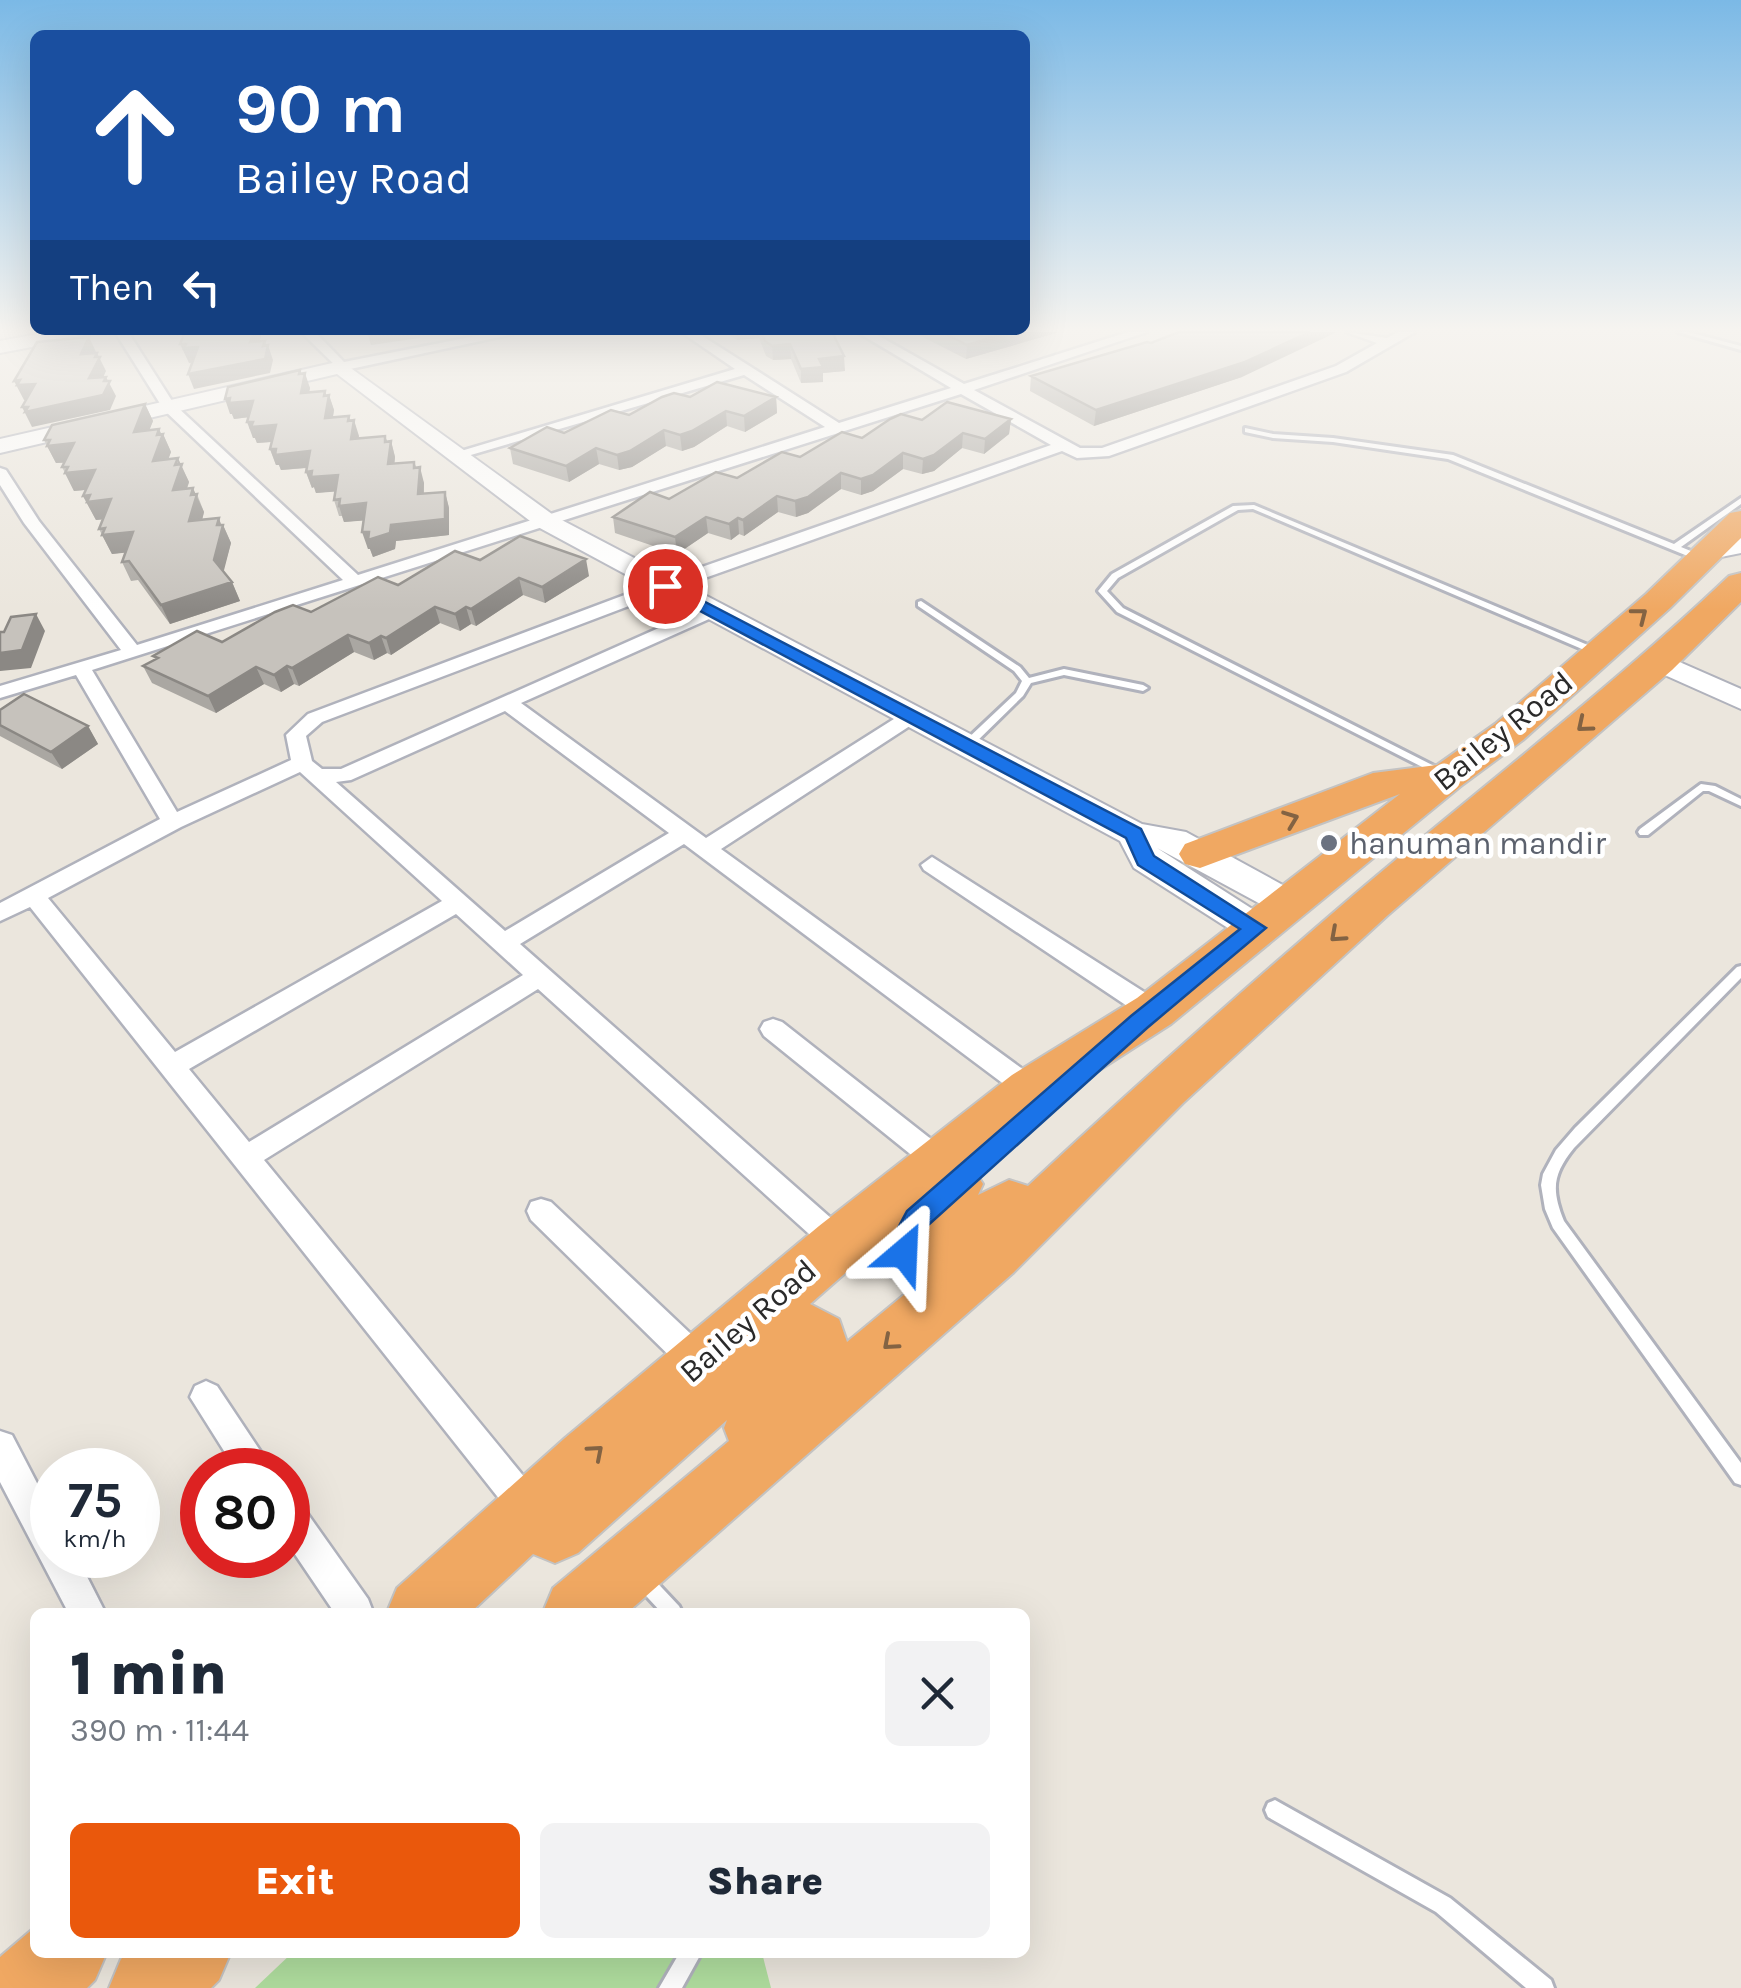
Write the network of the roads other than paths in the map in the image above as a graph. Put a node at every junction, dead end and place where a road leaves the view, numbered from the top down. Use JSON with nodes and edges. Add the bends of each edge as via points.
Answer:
{"nodes":[{"id":1,"x":92,"y":425,"type":"edge"},
{"id":2,"x":188,"y":425,"type":"edge"},
{"id":3,"x":419,"y":425,"type":"edge"},
{"id":4,"x":559,"y":425,"type":"edge"},
{"id":5,"x":831,"y":425,"type":"edge"},
{"id":6,"x":846,"y":425,"type":"edge"},
{"id":7,"x":1027,"y":425,"type":"edge"},
{"id":8,"x":1184,"y":425,"type":"edge"},
{"id":9,"x":836,"y":428,"type":"junction"},
{"id":10,"x":1248,"y":430,"type":"dead end"},
{"id":11,"x":0,"y":446,"type":"edge"},
{"id":12,"x":1063,"y":446,"type":"junction"},
{"id":13,"x":459,"y":454,"type":"junction"},
{"id":14,"x":0,"y":473,"type":"edge"},
{"id":15,"x":1741,"y":500,"type":"edge"},
{"id":16,"x":547,"y":522,"type":"junction"},
{"id":17,"x":1723,"y":559,"type":"edge"},
{"id":18,"x":355,"y":582,"type":"junction"},
{"id":19,"x":665,"y":586,"type":"junction"},
{"id":20,"x":921,"y":604,"type":"dead end"},
{"id":21,"x":712,"y":611,"type":"junction"},
{"id":22,"x":133,"y":652,"type":"junction"},
{"id":23,"x":1599,"y":653,"type":"junction"},
{"id":24,"x":1664,"y":656,"type":"junction"},
{"id":25,"x":82,"y":668,"type":"junction"},
{"id":26,"x":1027,"y":680,"type":"junction"},
{"id":27,"x":1741,"y":684,"type":"edge"},
{"id":28,"x":1143,"y":688,"type":"dead end"},
{"id":29,"x":0,"y":692,"type":"edge"},
{"id":30,"x":1741,"y":700,"type":"edge"},
{"id":31,"x":509,"y":704,"type":"junction"},
{"id":32,"x":912,"y":716,"type":"junction"},
{"id":33,"x":969,"y":743,"type":"junction"},
{"id":34,"x":310,"y":769,"type":"junction"},
{"id":35,"x":1447,"y":776,"type":"junction"},
{"id":36,"x":1741,"y":803,"type":"edge"},
{"id":37,"x":173,"y":822,"type":"junction"},
{"id":38,"x":1644,"y":832,"type":"dead end"},
{"id":39,"x":1134,"y":834,"type":"junction"},
{"id":40,"x":695,"y":842,"type":"junction"},
{"id":41,"x":1200,"y":854,"type":"junction"},
{"id":42,"x":932,"y":865,"type":"dead end"},
{"id":43,"x":32,"y":894,"type":"junction"},
{"id":44,"x":458,"y":902,"type":"junction"},
{"id":45,"x":0,"y":914,"type":"edge"},
{"id":46,"x":1272,"y":916,"type":"junction"},
{"id":47,"x":504,"y":943,"type":"junction"},
{"id":48,"x":1741,"y":970,"type":"edge"},
{"id":49,"x":540,"y":976,"type":"junction"},
{"id":50,"x":1146,"y":1016,"type":"junction"},
{"id":51,"x":773,"y":1029,"type":"dead end"},
{"id":52,"x":171,"y":1067,"type":"junction"},
{"id":53,"x":1165,"y":1088,"type":"junction"},
{"id":54,"x":1030,"y":1089,"type":"junction"},
{"id":55,"x":245,"y":1158,"type":"junction"},
{"id":56,"x":940,"y":1162,"type":"junction"},
{"id":57,"x":541,"y":1211,"type":"dead end"},
{"id":58,"x":839,"y":1242,"type":"junction"},
{"id":59,"x":699,"y":1363,"type":"junction"},
{"id":60,"x":206,"y":1397,"type":"dead end"},
{"id":61,"x":0,"y":1447,"type":"edge"},
{"id":62,"x":241,"y":1448,"type":"edge"},
{"id":63,"x":1741,"y":1477,"type":"edge"},
{"id":64,"x":30,"y":1505,"type":"edge"},
{"id":65,"x":532,"y":1514,"type":"junction"},
{"id":66,"x":310,"y":1547,"type":"edge"},
{"id":67,"x":651,"y":1547,"type":"junction"},
{"id":68,"x":69,"y":1578,"type":"edge"},
{"id":69,"x":85,"y":1608,"type":"edge"},
{"id":70,"x":352,"y":1608,"type":"edge"},
{"id":71,"x":426,"y":1608,"type":"edge"},
{"id":72,"x":461,"y":1608,"type":"edge"},
{"id":73,"x":582,"y":1608,"type":"edge"},
{"id":74,"x":672,"y":1608,"type":"edge"},
{"id":75,"x":1275,"y":1810,"type":"dead end"},
{"id":76,"x":60,"y":1958,"type":"edge"},
{"id":77,"x":183,"y":1958,"type":"edge"},
{"id":78,"x":688,"y":1958,"type":"edge"},
{"id":79,"x":26,"y":1988,"type":"edge"},
{"id":80,"x":150,"y":1988,"type":"edge"},
{"id":81,"x":670,"y":1988,"type":"edge"},
{"id":82,"x":1543,"y":1988,"type":"edge"}],
"edges":[{"from":1,"to":11,"type":"street"},
{"from":2,"to":18,"type":"street"},
{"from":3,"to":13,"type":"street"},
{"from":4,"to":13,"type":"street"},
{"from":5,"to":9,"type":"street"},
{"from":6,"to":9,"type":"street"},
{"from":7,"to":12,"type":"street"},
{"from":8,"to":12,"type":"street","via":[[1104,453]]},
{"from":9,"to":16,"type":"street"},
{"from":10,"to":17,"type":"lane","via":[[1450,457]]},
{"from":12,"to":19,"type":"street"},
{"from":13,"to":16,"type":"street"},
{"from":14,"to":22,"type":"street"},
{"from":15,"to":17,"type":"lane"},
{"from":16,"to":18,"type":"street"},
{"from":16,"to":19,"type":"street"},
{"from":23,"to":17,"type":"highway","name":"Bailey Road","one_way":true},
{"from":17,"to":24,"type":"highway","name":"Bailey Road"},
{"from":18,"to":22,"type":"street"},
{"from":19,"to":21,"type":"street"},
{"from":19,"to":34,"type":"street","via":[[315,718],[296,734]]},
{"from":20,"to":26,"type":"lane"},
{"from":21,"to":31,"type":"street"},
{"from":21,"to":32,"type":"street"},
{"from":22,"to":25,"type":"street"},
{"from":23,"to":35,"type":"highway","name":"Bailey Road"},
{"from":23,"to":35,"type":"lane","via":[[1254,507],[1226,513],[1115,576],[1102,591],[1120,610]]},
{"from":24,"to":27,"type":"street"},
{"from":24,"to":30,"type":"street"},
{"from":24,"to":53,"type":"highway","name":"Bailey Road","one_way":true},
{"from":25,"to":29,"type":"street"},
{"from":25,"to":37,"type":"street"},
{"from":26,"to":28,"type":"lane","via":[[1064,672]]},
{"from":26,"to":33,"type":"lane"},
{"from":31,"to":34,"type":"street","via":[[344,775]]},
{"from":31,"to":40,"type":"street"},
{"from":32,"to":33,"type":"street"},
{"from":32,"to":40,"type":"street"},
{"from":33,"to":39,"type":"street"},
{"from":34,"to":37,"type":"street"},
{"from":34,"to":44,"type":"street"},
{"from":41,"to":35,"type":"highway","one_way":true,"via":[[1387,782]]},
{"from":35,"to":46,"type":"highway","name":"Bailey Road"},
{"from":36,"to":38,"type":"lane","via":[[1700,787]]},
{"from":37,"to":43,"type":"street"},
{"from":39,"to":41,"type":"street","via":[[1174,840]]},
{"from":39,"to":46,"type":"street","via":[[1146,860]]},
{"from":40,"to":47,"type":"street"},
{"from":40,"to":54,"type":"street"},
{"from":41,"to":46,"type":"street"},
{"from":42,"to":50,"type":"street"},
{"from":43,"to":45,"type":"street"},
{"from":43,"to":52,"type":"street"},
{"from":44,"to":47,"type":"street"},
{"from":44,"to":52,"type":"street"},
{"from":46,"to":50,"type":"highway","name":"Bailey Road"},
{"from":47,"to":49,"type":"street"},
{"from":48,"to":63,"type":"lane","via":[[1580,1132],[1546,1181],[1558,1224]]},
{"from":49,"to":55,"type":"street"},
{"from":49,"to":58,"type":"street"},
{"from":50,"to":53,"type":"highway","via":[[917,1219],[904,1253],[918,1262],[938,1255]]},
{"from":50,"to":54,"type":"highway","name":"Bailey Road"},
{"from":51,"to":56,"type":"street"},
{"from":52,"to":55,"type":"street"},
{"from":53,"to":67,"type":"highway","name":"Bailey Road","one_way":true,"via":[[993,1254]]},
{"from":54,"to":56,"type":"highway","name":"Bailey Road"},
{"from":55,"to":65,"type":"street"},
{"from":56,"to":58,"type":"highway","name":"Bailey Road"},
{"from":57,"to":59,"type":"street"},
{"from":58,"to":59,"type":"highway","name":"Bailey Road"},
{"from":65,"to":59,"type":"highway","name":"Bailey Road","one_way":true},
{"from":60,"to":62,"type":"street"},
{"from":61,"to":64,"type":"street"},
{"from":65,"to":71,"type":"highway","name":"Bailey Road"},
{"from":66,"to":70,"type":"street"},
{"from":67,"to":72,"type":"highway","via":[[816,1355],[818,1340],[811,1332],[794,1328],[778,1337]]},
{"from":67,"to":73,"type":"highway","name":"Bailey Road"},
{"from":67,"to":74,"type":"lane"},
{"from":68,"to":69,"type":"street"},
{"from":75,"to":82,"type":"lane","via":[[1443,1904]]},
{"from":76,"to":79,"type":"highway"},
{"from":77,"to":80,"type":"highway"},
{"from":78,"to":81,"type":"lane"}]}
